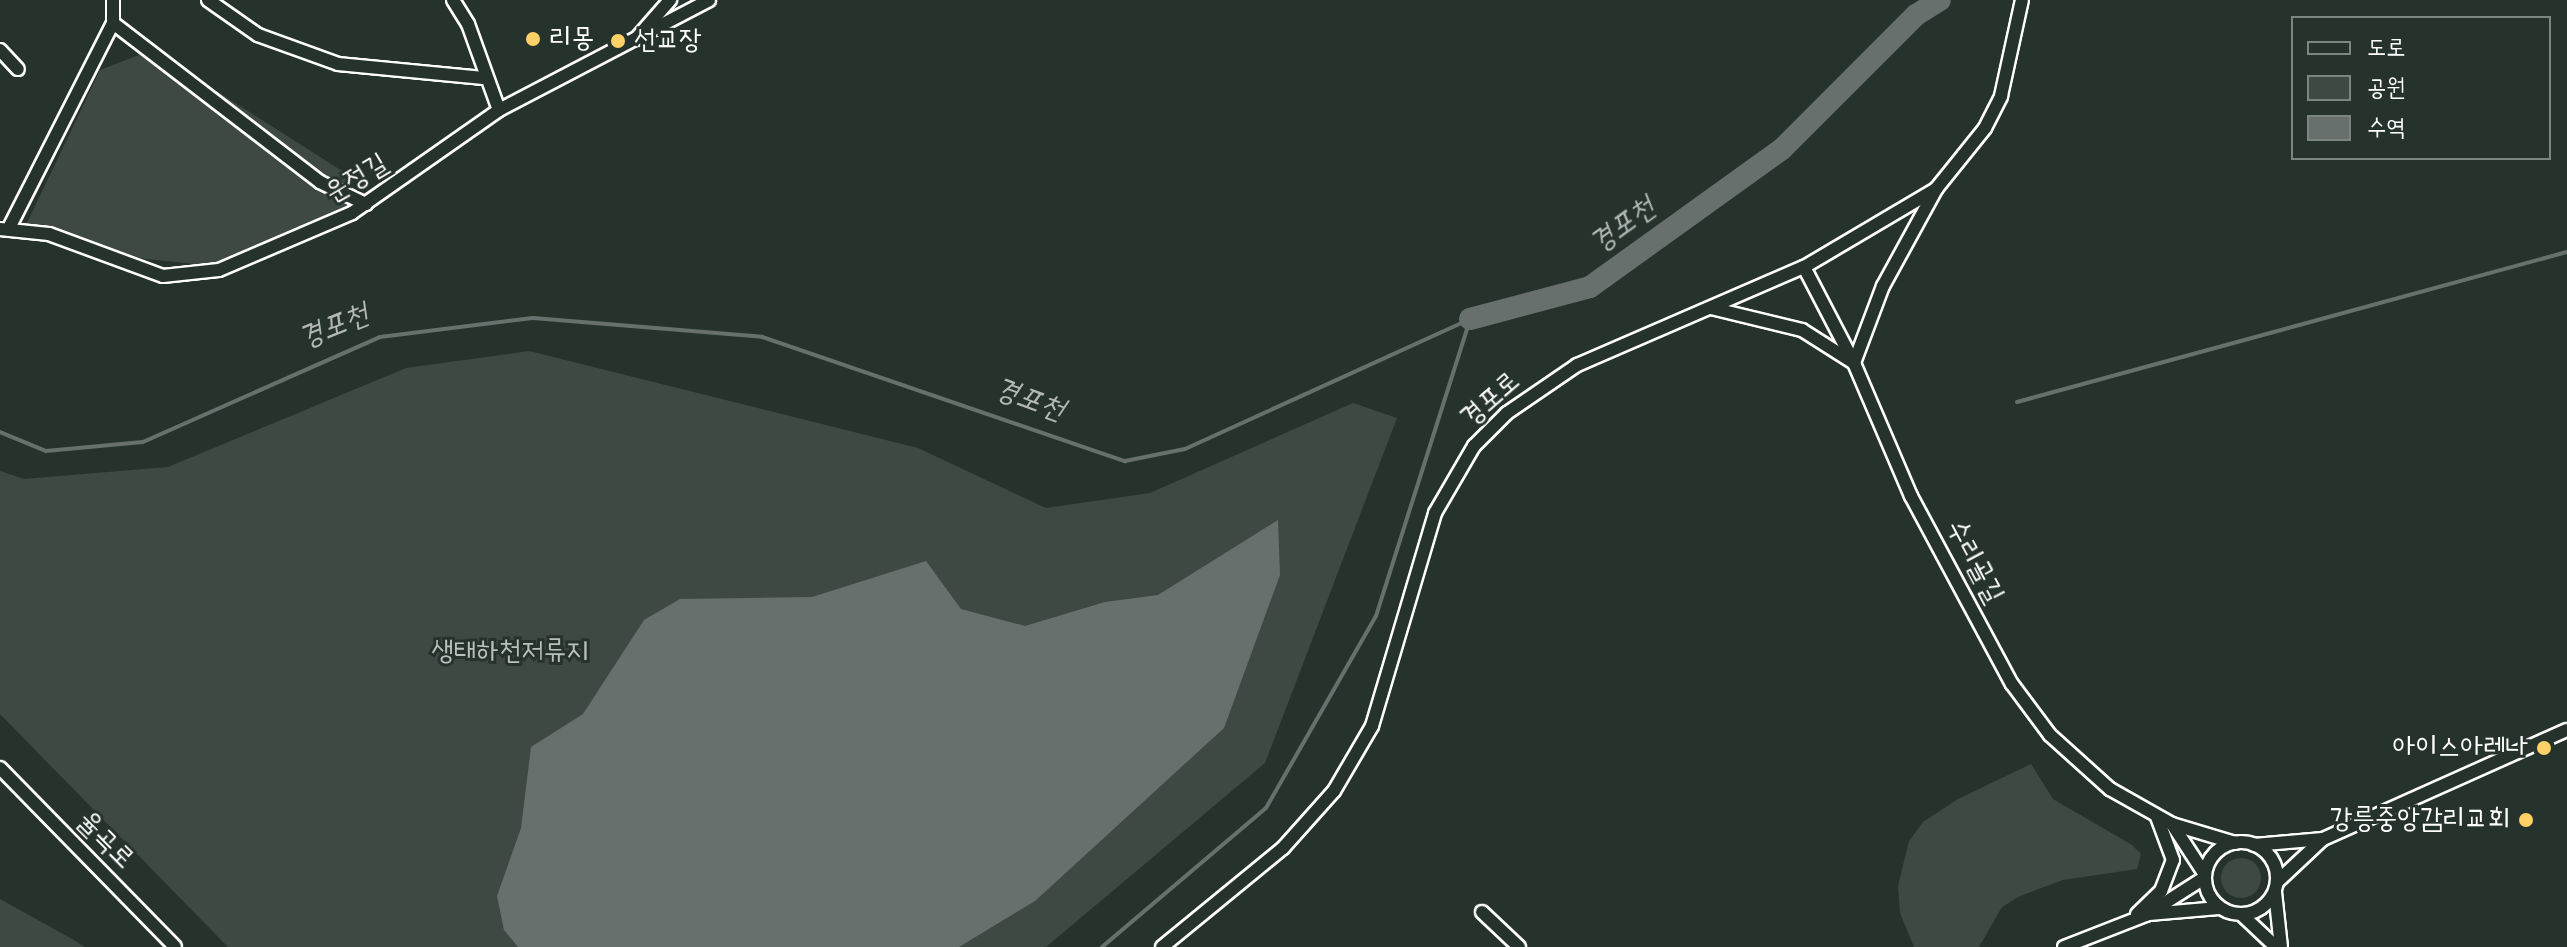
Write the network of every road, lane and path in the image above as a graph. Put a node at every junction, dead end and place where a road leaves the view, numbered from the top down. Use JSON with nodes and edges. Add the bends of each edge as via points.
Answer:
{"nodes":[{"id":1,"x":113,"y":0,"type":"edge"},
{"id":2,"x":208,"y":0,"type":"edge"},
{"id":3,"x":453,"y":0,"type":"edge"},
{"id":4,"x":670,"y":0,"type":"edge"},
{"id":5,"x":709,"y":0,"type":"edge"},
{"id":6,"x":2022,"y":0,"type":"edge"},
{"id":7,"x":113,"y":23,"type":"junction"},
{"id":8,"x":634,"y":41,"type":"junction"},
{"id":9,"x":0,"y":50,"type":"edge"},
{"id":10,"x":18,"y":69,"type":"dead end"},
{"id":11,"x":483,"y":78,"type":"junction"},
{"id":12,"x":499,"y":110,"type":"junction"},
{"id":13,"x":1936,"y":189,"type":"junction"},
{"id":14,"x":366,"y":204,"type":"junction"},
{"id":15,"x":5,"y":228,"type":"edge"},
{"id":16,"x":1804,"y":267,"type":"junction"},
{"id":17,"x":1709,"y":307,"type":"junction"},
{"id":18,"x":1854,"y":363,"type":"junction"},
{"id":19,"x":2567,"y":730,"type":"edge"},
{"id":20,"x":0,"y":768,"type":"edge"},
{"id":21,"x":2155,"y":814,"type":"junction"},
{"id":22,"x":2172,"y":824,"type":"junction"},
{"id":23,"x":2323,"y":839,"type":"junction"},
{"id":24,"x":2235,"y":843,"type":"junction"},
{"id":25,"x":2254,"y":845,"type":"junction"},
{"id":26,"x":2204,"y":875,"type":"junction"},
{"id":27,"x":2276,"y":887,"type":"junction"},
{"id":28,"x":2219,"y":908,"type":"junction"},
{"id":29,"x":1482,"y":912,"type":"dead end"},
{"id":30,"x":2146,"y":915,"type":"junction"},
{"id":31,"x":2242,"y":915,"type":"junction"},
{"id":32,"x":2129,"y":921,"type":"junction"},
{"id":33,"x":175,"y":947,"type":"edge"},
{"id":34,"x":1162,"y":947,"type":"edge"},
{"id":35,"x":1519,"y":947,"type":"edge"},
{"id":36,"x":2064,"y":947,"type":"edge"},
{"id":37,"x":2278,"y":947,"type":"edge"}],
"edges":[{"from":1,"to":7,"type":"street"},
{"from":2,"to":11,"type":"street","via":[[258,35],[338,64]]},
{"from":3,"to":11,"type":"street","via":[[468,24]]},
{"from":4,"to":8,"type":"street"},
{"from":5,"to":8,"type":"street","name":"운정길"},
{"from":6,"to":13,"type":"street","name":"경포로","via":[[2014,50],[1985,128]]},
{"from":7,"to":14,"type":"street","via":[[320,182]]},
{"from":7,"to":15,"type":"street"},
{"from":8,"to":12,"type":"street","name":"운정길"},
{"from":9,"to":10,"type":"street"},
{"from":11,"to":12,"type":"street"},
{"from":12,"to":14,"type":"street","name":"운정길"},
{"from":13,"to":16,"type":"street","name":"경포로"},
{"from":13,"to":18,"type":"street","via":[[1883,286]]},
{"from":14,"to":15,"type":"street","name":"운정길","via":[[195,277],[163,276],[75,241]]},
{"from":16,"to":17,"type":"street","name":"경포로"},
{"from":16,"to":18,"type":"street","name":"수리골길"},
{"from":17,"to":18,"type":"street","via":[[1802,330]]},
{"from":17,"to":34,"type":"street","name":"경포로","via":[[1577,365],[1507,413],[1474,446],[1435,513],[1372,726],[1334,791],[1283,848]]},
{"from":18,"to":21,"type":"street","name":"수리골길","via":[[1911,496],[2012,684],[2087,773]]},
{"from":19,"to":23,"type":"street"},
{"from":20,"to":33,"type":"street","name":"율곡로"},
{"from":21,"to":22,"type":"street","name":"수리골길"},
{"from":21,"to":32,"type":"street","via":[[2173,860],[2161,891]]},
{"from":22,"to":24,"type":"street","name":"수리골길"},
{"from":22,"to":26,"type":"street","name":"수리골길"},
{"from":23,"to":25,"type":"street"},
{"from":23,"to":27,"type":"street"},
{"from":24,"to":25,"type":"street"},
{"from":24,"to":26,"type":"street","via":[[2213,855]]},
{"from":25,"to":27,"type":"street","via":[[2273,860]]},
{"from":26,"to":28,"type":"street"},
{"from":26,"to":30,"type":"street"},
{"from":27,"to":31,"type":"street","via":[[2266,906]]},
{"from":27,"to":37,"type":"street"},
{"from":28,"to":30,"type":"street"},
{"from":28,"to":31,"type":"street"},
{"from":29,"to":35,"type":"street"},
{"from":30,"to":32,"type":"street"},
{"from":31,"to":37,"type":"street"},
{"from":32,"to":36,"type":"street"}]}
